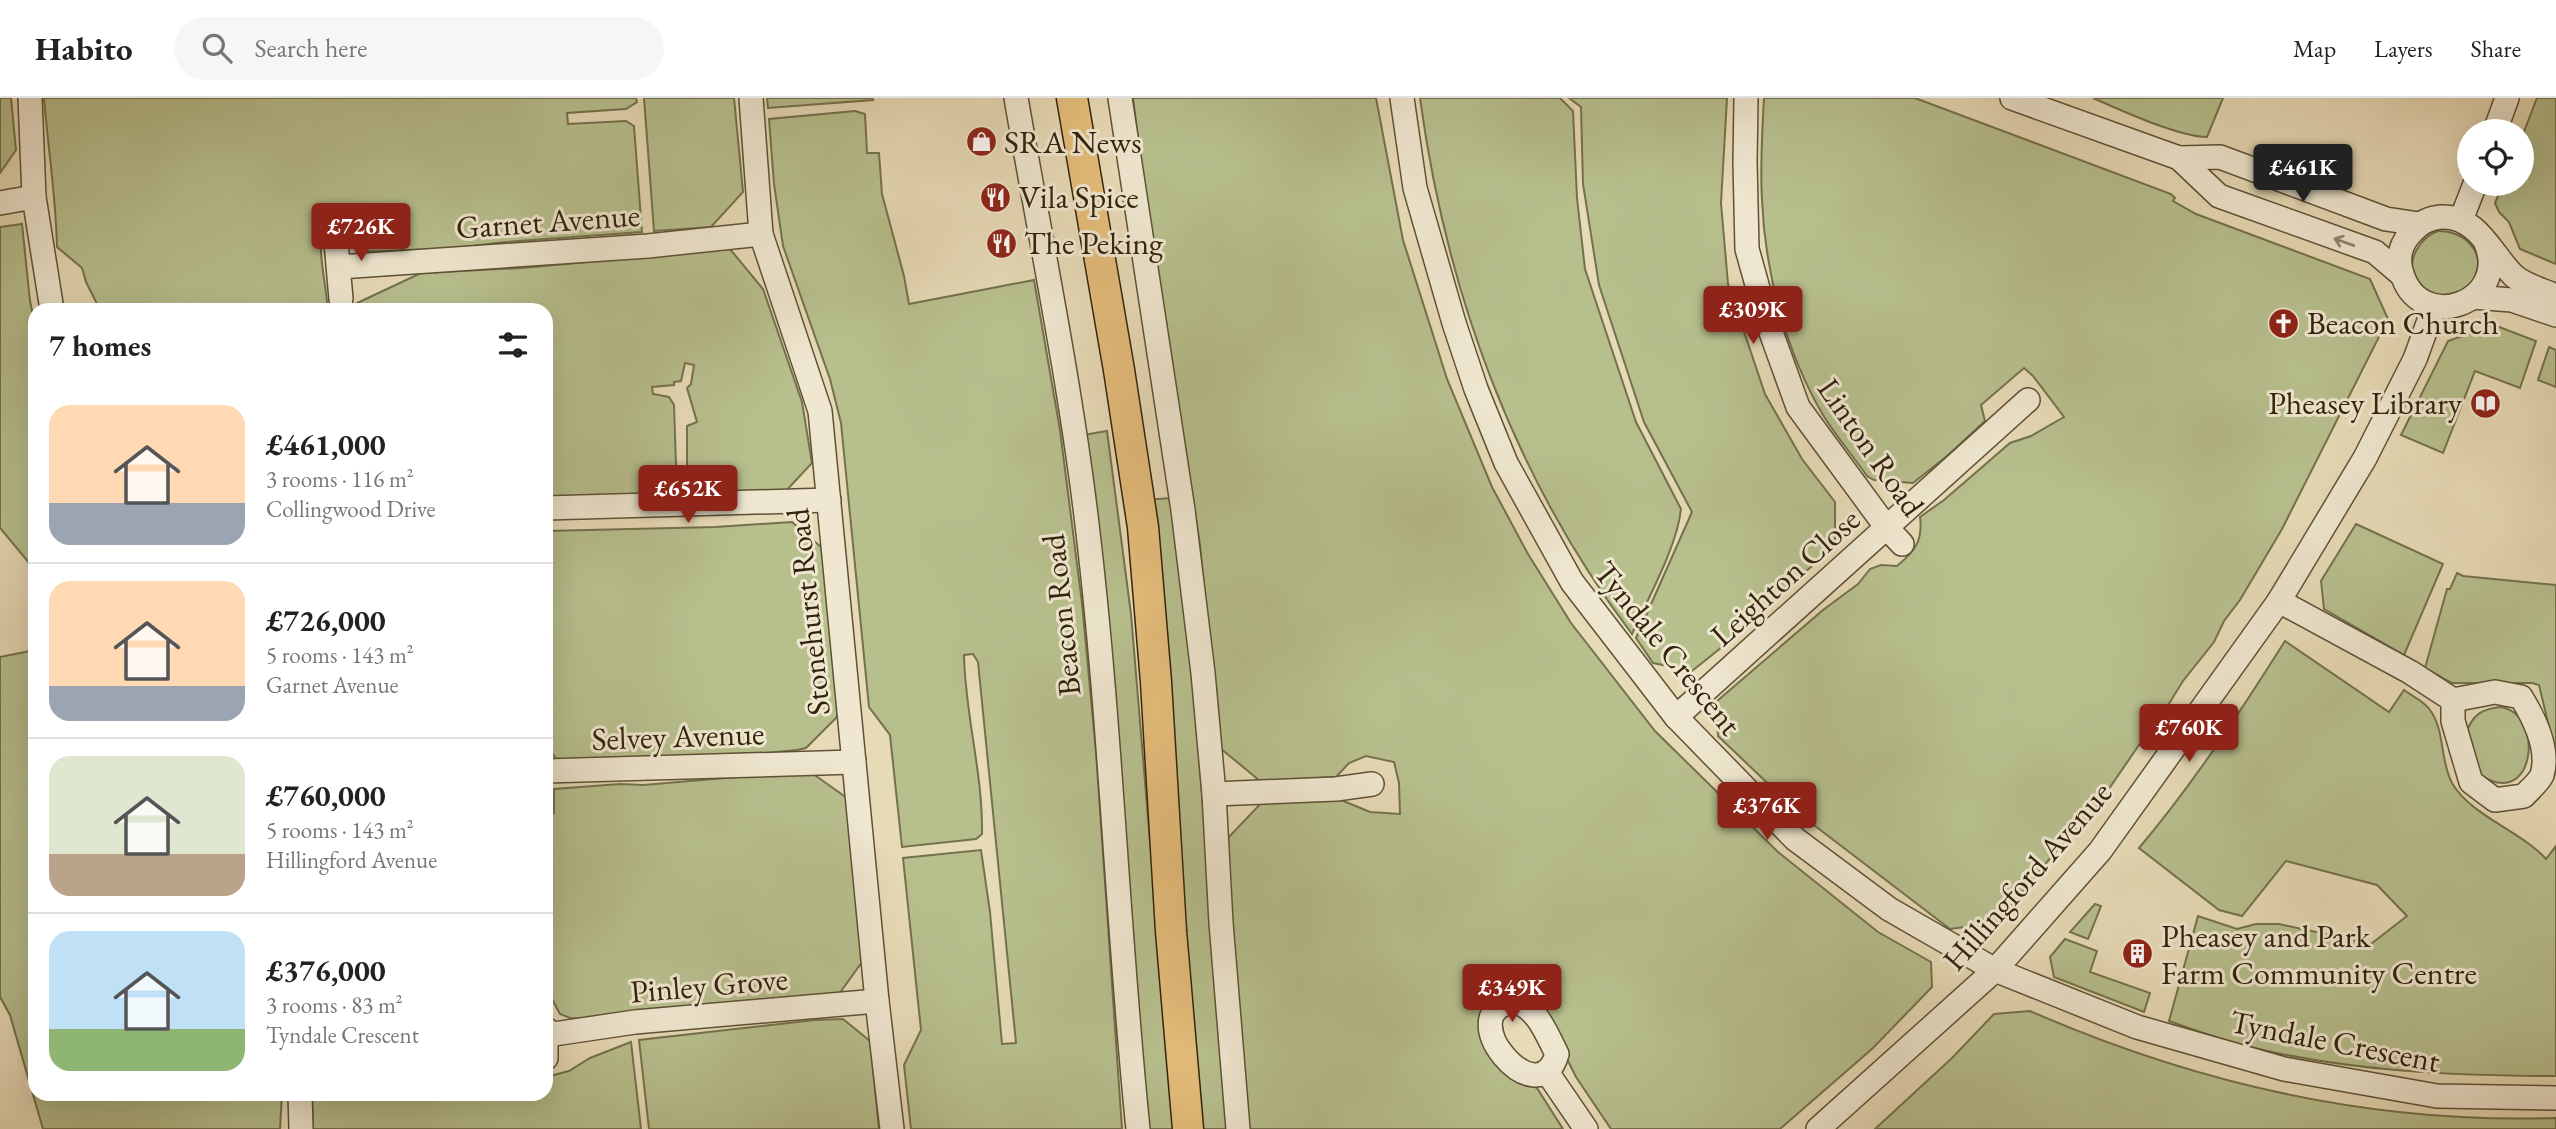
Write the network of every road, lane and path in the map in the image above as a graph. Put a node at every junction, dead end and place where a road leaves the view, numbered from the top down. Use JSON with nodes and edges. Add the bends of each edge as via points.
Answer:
{"nodes":[{"id":1,"x":30,"y":98,"type":"edge"},
{"id":2,"x":751,"y":98,"type":"edge"},
{"id":3,"x":1016,"y":98,"type":"edge"},
{"id":4,"x":1072,"y":98,"type":"edge"},
{"id":5,"x":1120,"y":98,"type":"edge"},
{"id":6,"x":1402,"y":98,"type":"edge"},
{"id":7,"x":1746,"y":98,"type":"edge"},
{"id":8,"x":2012,"y":98,"type":"edge"},
{"id":9,"x":2507,"y":98,"type":"edge"},
{"id":10,"x":2499,"y":119,"type":"edge"},
{"id":11,"x":2179,"y":158,"type":"junction"},
{"id":12,"x":2470,"y":196,"type":"edge"},
{"id":13,"x":34,"y":197,"type":"junction"},
{"id":14,"x":0,"y":203,"type":"edge"},
{"id":15,"x":2461,"y":220,"type":"junction"},
{"id":16,"x":2419,"y":224,"type":"junction"},
{"id":17,"x":335,"y":231,"type":"dead end"},
{"id":18,"x":761,"y":234,"type":"junction"},
{"id":19,"x":2484,"y":241,"type":"junction"},
{"id":20,"x":339,"y":267,"type":"junction"},
{"id":21,"x":2402,"y":275,"type":"junction"},
{"id":22,"x":2556,"y":296,"type":"edge"},
{"id":23,"x":2473,"y":297,"type":"junction"},
{"id":24,"x":341,"y":299,"type":"dead end"},
{"id":25,"x":50,"y":303,"type":"edge"},
{"id":26,"x":2434,"y":307,"type":"junction"},
{"id":27,"x":2556,"y":315,"type":"edge"},
{"id":28,"x":2028,"y":400,"type":"dead end"},
{"id":29,"x":828,"y":500,"type":"junction"},
{"id":30,"x":553,"y":508,"type":"edge"},
{"id":31,"x":1894,"y":536,"type":"junction"},
{"id":32,"x":2278,"y":601,"type":"junction"},
{"id":33,"x":2453,"y":700,"type":"junction"},
{"id":34,"x":1676,"y":717,"type":"junction"},
{"id":35,"x":854,"y":762,"type":"junction"},
{"id":36,"x":553,"y":772,"type":"edge"},
{"id":37,"x":1372,"y":784,"type":"dead end"},
{"id":38,"x":1214,"y":794,"type":"junction"},
{"id":39,"x":1995,"y":970,"type":"junction"},
{"id":40,"x":877,"y":1001,"type":"junction"},
{"id":41,"x":553,"y":1031,"type":"edge"},
{"id":42,"x":1547,"y":1072,"type":"dead end"},
{"id":43,"x":2556,"y":1098,"type":"edge"},
{"id":44,"x":300,"y":1101,"type":"edge"},
{"id":45,"x":301,"y":1129,"type":"edge"},
{"id":46,"x":892,"y":1129,"type":"edge"},
{"id":47,"x":1138,"y":1129,"type":"edge"},
{"id":48,"x":1188,"y":1129,"type":"edge"},
{"id":49,"x":1238,"y":1129,"type":"edge"},
{"id":50,"x":1586,"y":1129,"type":"edge"},
{"id":51,"x":1818,"y":1129,"type":"edge"}],
"edges":[{"from":1,"to":13,"type":"street"},
{"from":2,"to":18,"type":"street","name":"Stonehurst Road"},
{"from":3,"to":47,"type":"street","name":"Beacon Road","via":[[1066,374],[1086,516]]},
{"from":4,"to":48,"type":"main road","via":[[1143,527]]},
{"from":5,"to":38,"type":"street","via":[[1184,510]]},
{"from":6,"to":34,"type":"street","name":"Tyndale Crescent","via":[[1415,188],[1476,389],[1506,463],[1572,582]]},
{"from":7,"to":31,"type":"street","name":"Linton Road","via":[[1747,249],[1768,324],[1798,407]]},
{"from":8,"to":11,"type":"street"},
{"from":9,"to":10,"type":"street"},
{"from":11,"to":16,"type":"street","via":[[2220,157],[2386,219]]},
{"from":21,"to":11,"type":"street","one_way":true,"via":[[2375,252],[2219,196]]},
{"from":12,"to":15,"type":"street"},
{"from":13,"to":14,"type":"street"},
{"from":13,"to":25,"type":"street"},
{"from":15,"to":16,"type":"street","via":[[2437,218]]},
{"from":15,"to":19,"type":"street"},
{"from":16,"to":21,"type":"street","via":[[2403,244]]},
{"from":17,"to":20,"type":"street"},
{"from":18,"to":20,"type":"street","name":"Garnet Avenue"},
{"from":18,"to":29,"type":"street","name":"Stonehurst Road","via":[[820,411]]},
{"from":19,"to":22,"type":"street","via":[[2515,277]]},
{"from":19,"to":23,"type":"street","via":[[2490,267]]},
{"from":20,"to":24,"type":"street"},
{"from":21,"to":26,"type":"street","via":[[2412,294]]},
{"from":23,"to":26,"type":"street","via":[[2456,306]]},
{"from":23,"to":27,"type":"street","via":[[2512,300]]},
{"from":26,"to":32,"type":"street","name":"Hillingford Avenue","via":[[2415,359],[2365,458]]},
{"from":28,"to":31,"type":"street","name":"Leighton Close"},
{"from":29,"to":30,"type":"street"},
{"from":29,"to":35,"type":"street","name":"Stonehurst Road"},
{"from":31,"to":34,"type":"street","name":"Leighton Close"},
{"from":32,"to":33,"type":"street"},
{"from":32,"to":39,"type":"street","name":"Hillingford Avenue","via":[[2100,850]]},
{"from":33,"to":33,"type":"street","via":[[2495,692],[2521,697],[2534,718],[2543,750],[2542,776],[2524,796],[2495,800],[2471,782],[2452,721]]},
{"from":34,"to":39,"type":"street","name":"Tyndale Crescent","via":[[1795,839],[1889,909]]},
{"from":35,"to":36,"type":"street","name":"Selvey Avenue"},
{"from":35,"to":40,"type":"street","name":"Stonehurst Road"},
{"from":37,"to":38,"type":"street"},
{"from":38,"to":49,"type":"street"},
{"from":39,"to":43,"type":"street","name":"Tyndale Crescent","via":[[2137,1027],[2284,1069],[2437,1096]]},
{"from":39,"to":51,"type":"street","name":"Hillingford Avenue"},
{"from":40,"to":41,"type":"street","name":"Pinley Grove"},
{"from":40,"to":46,"type":"street","name":"Stonehurst Road"},
{"from":42,"to":50,"type":"street"},
{"from":44,"to":45,"type":"street"}]}
